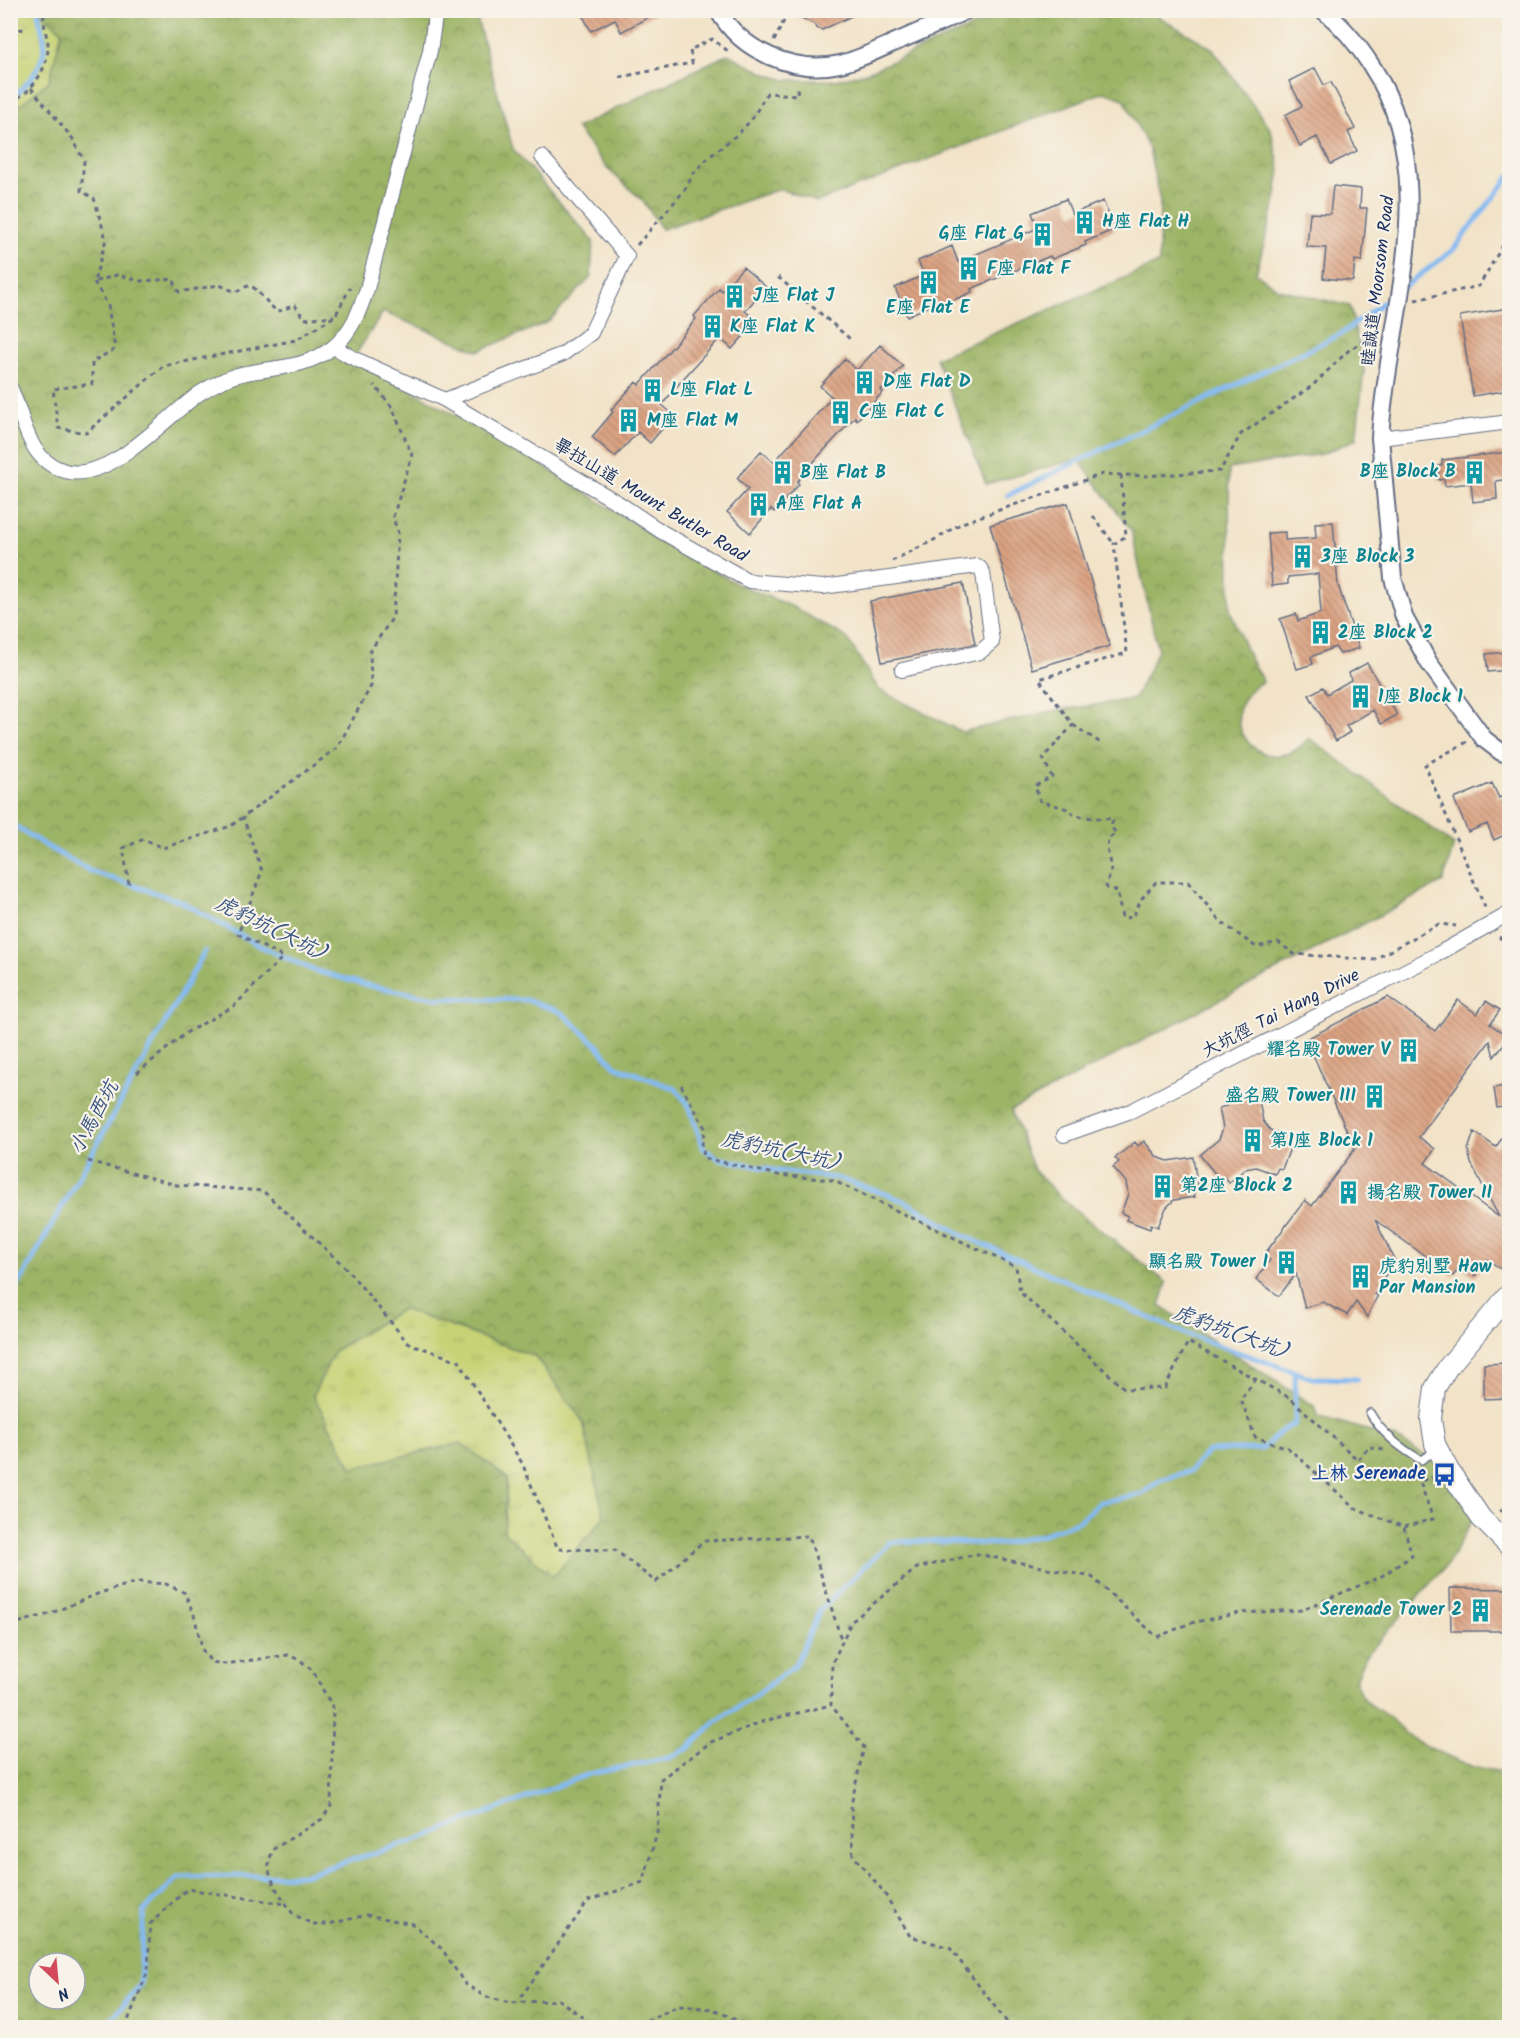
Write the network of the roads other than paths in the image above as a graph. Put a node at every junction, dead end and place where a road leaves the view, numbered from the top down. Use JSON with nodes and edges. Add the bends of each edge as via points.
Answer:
{"nodes":[{"id":1,"x":436,"y":10,"type":"edge"},
{"id":2,"x":718,"y":10,"type":"edge"},
{"id":3,"x":967,"y":10,"type":"edge"},
{"id":4,"x":1323,"y":10,"type":"edge"},
{"id":5,"x":542,"y":157,"type":"dead end"},
{"id":6,"x":334,"y":346,"type":"junction"},
{"id":7,"x":10,"y":387,"type":"edge"},
{"id":8,"x":445,"y":400,"type":"junction"},
{"id":9,"x":1509,"y":422,"type":"edge"},
{"id":10,"x":1380,"y":438,"type":"junction"},
{"id":11,"x":902,"y":670,"type":"dead end"},
{"id":12,"x":1509,"y":755,"type":"edge"},
{"id":13,"x":1509,"y":913,"type":"edge"},
{"id":14,"x":1064,"y":1135,"type":"dead end"},
{"id":15,"x":1509,"y":1293,"type":"edge"},
{"id":16,"x":1370,"y":1413,"type":"dead end"},
{"id":17,"x":1437,"y":1450,"type":"junction"},
{"id":18,"x":1508,"y":1549,"type":"edge"}],
"edges":[{"from":1,"to":6,"type":"street","via":[[430,51],[367,289],[350,327]]},
{"from":2,"to":3,"type":"street","via":[[729,27],[761,52],[779,60],[824,66],[852,60]]},
{"from":4,"to":10,"type":"street","name":"睦誠道 Moorsom Road","via":[[1342,27],[1371,65],[1387,92],[1401,129],[1409,193],[1402,280],[1407,300],[1381,417]]},
{"from":5,"to":8,"type":"street","via":[[627,256],[591,333],[563,354]]},
{"from":6,"to":7,"type":"street","via":[[304,363],[246,373],[215,384],[122,456],[85,472],[57,468],[36,451]]},
{"from":6,"to":8,"type":"street","name":"畢拉山道 Mount Butler Road"},
{"from":8,"to":11,"type":"street","name":"畢拉山道 Mount Butler Road","via":[[749,581],[823,587],[980,568],[992,642],[980,652]]},
{"from":9,"to":10,"type":"street"},
{"from":10,"to":12,"type":"street","name":"睦誠道 Moorsom Road","via":[[1394,578],[1404,617],[1429,663],[1476,729],[1492,746]]},
{"from":13,"to":14,"type":"street","name":"大坑徑 Tai Hang Drive","via":[[1131,1111]]},
{"from":15,"to":17,"type":"main road","via":[[1435,1388],[1431,1419]]},
{"from":16,"to":17,"type":"lane","via":[[1400,1448],[1421,1460]]},
{"from":17,"to":18,"type":"main road","via":[[1481,1518]]}]}
